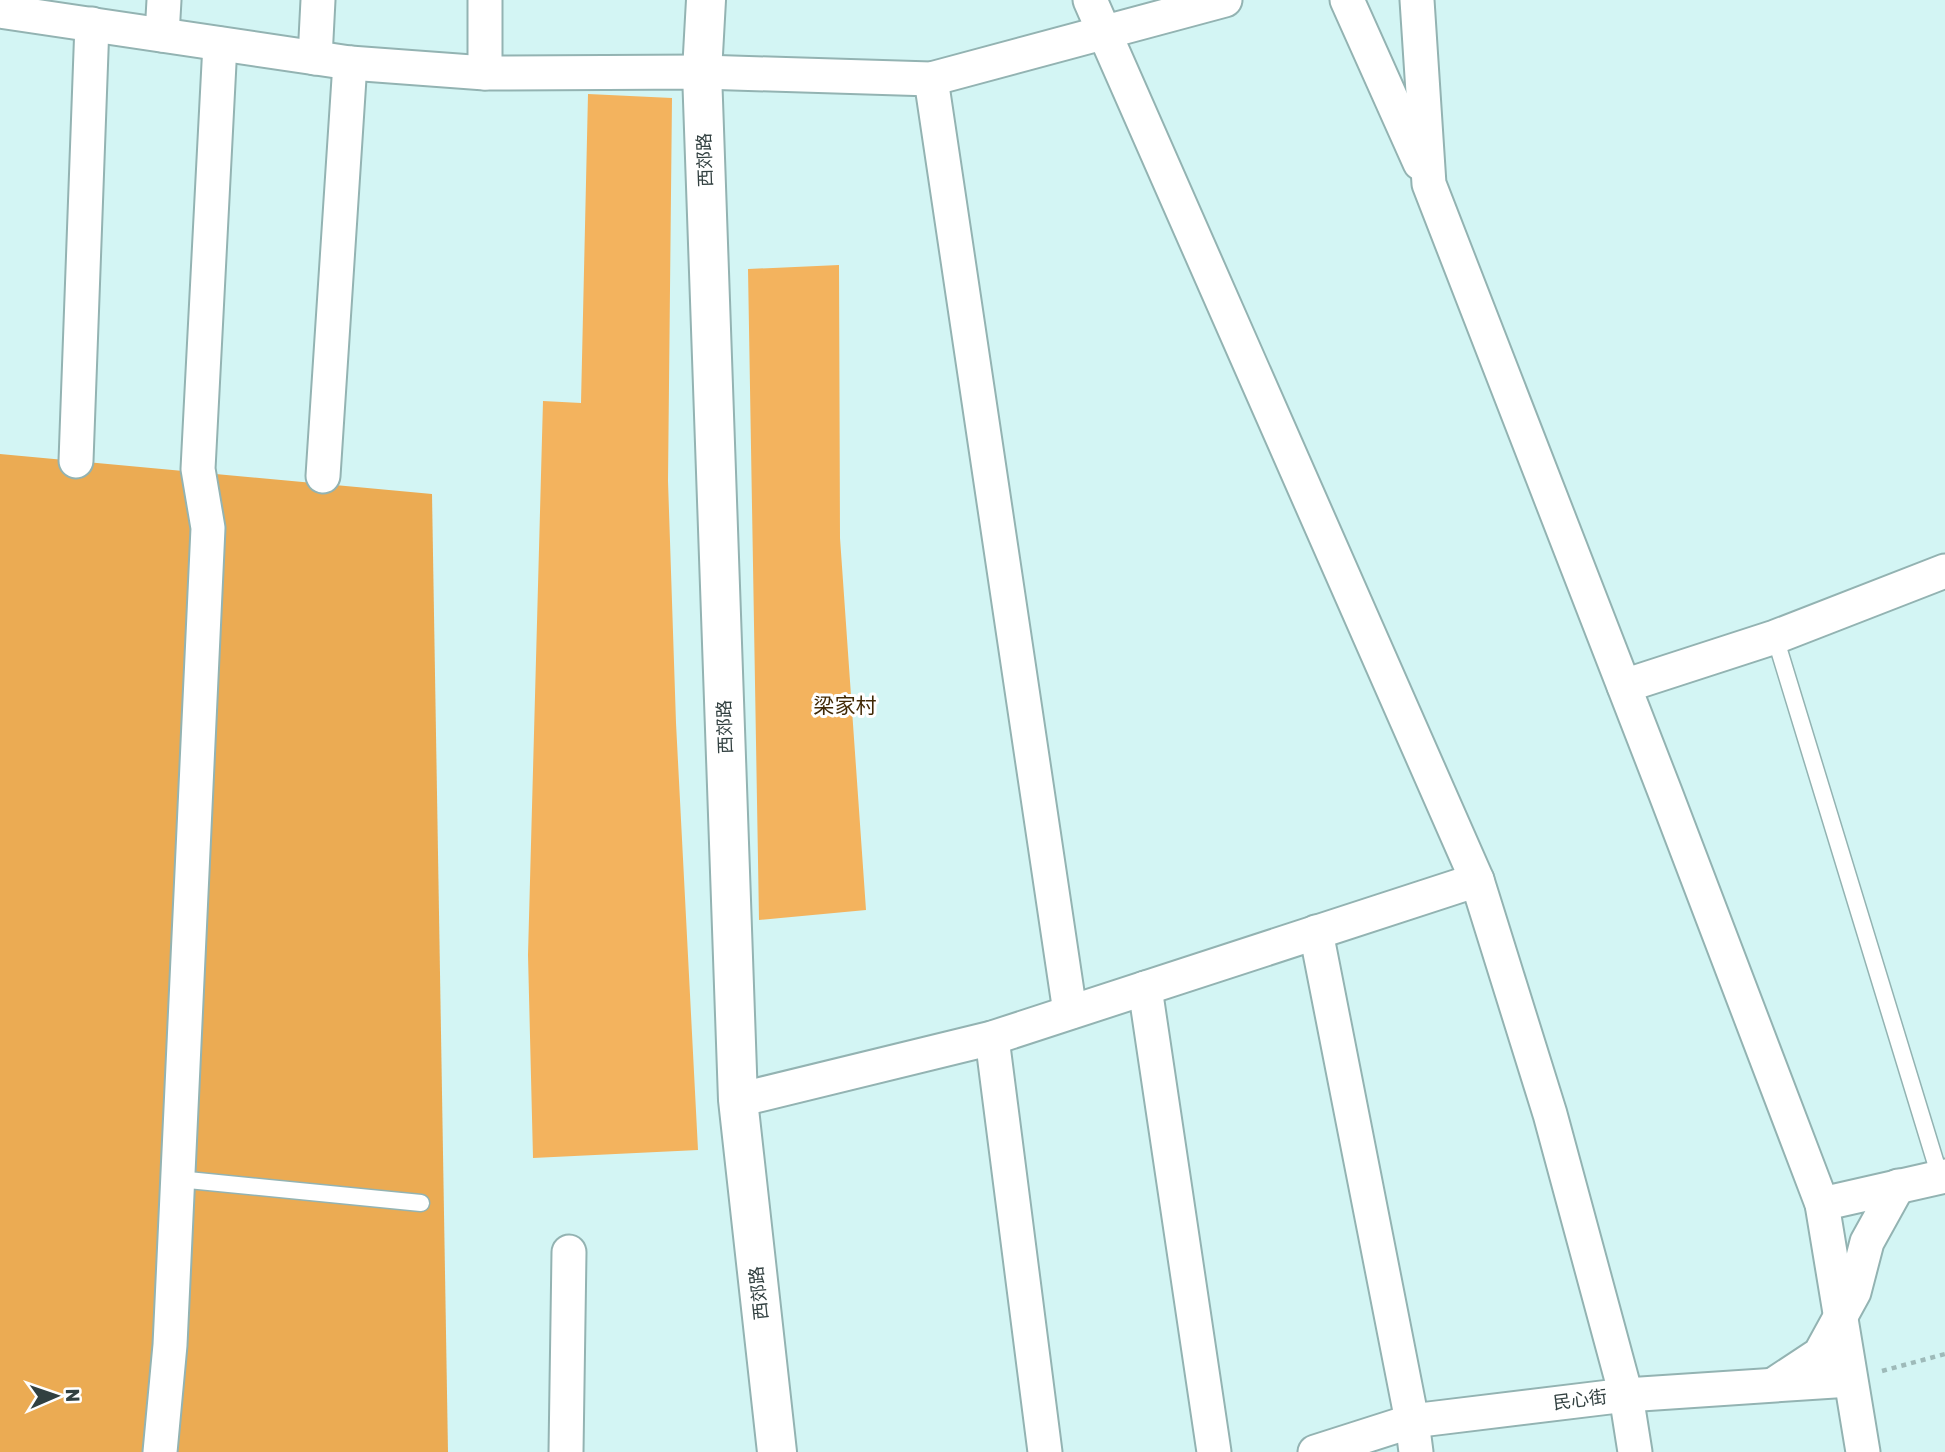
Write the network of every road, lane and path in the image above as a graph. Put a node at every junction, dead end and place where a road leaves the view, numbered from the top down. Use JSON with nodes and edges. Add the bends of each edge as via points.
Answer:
{"nodes":[{"id":1,"x":164,"y":0,"type":"edge"},
{"id":2,"x":318,"y":0,"type":"edge"},
{"id":3,"x":485,"y":0,"type":"edge"},
{"id":4,"x":706,"y":0,"type":"edge"},
{"id":5,"x":1090,"y":0,"type":"edge"},
{"id":6,"x":1225,"y":0,"type":"edge"},
{"id":7,"x":1348,"y":0,"type":"edge"},
{"id":8,"x":1417,"y":0,"type":"edge"},
{"id":9,"x":0,"y":10,"type":"edge"},
{"id":10,"x":92,"y":24,"type":"junction"},
{"id":11,"x":1103,"y":33,"type":"junction"},
{"id":12,"x":162,"y":35,"type":"junction"},
{"id":13,"x":220,"y":44,"type":"junction"},
{"id":14,"x":314,"y":58,"type":"junction"},
{"id":15,"x":350,"y":63,"type":"junction"},
{"id":16,"x":702,"y":72,"type":"junction"},
{"id":17,"x":485,"y":73,"type":"junction"},
{"id":18,"x":931,"y":79,"type":"junction"},
{"id":19,"x":1429,"y":184,"type":"junction"},
{"id":20,"x":76,"y":461,"type":"dead end"},
{"id":21,"x":323,"y":476,"type":"dead end"},
{"id":22,"x":1945,"y":571,"type":"edge"},
{"id":23,"x":1775,"y":637,"type":"junction"},
{"id":24,"x":1624,"y":686,"type":"junction"},
{"id":25,"x":1477,"y":880,"type":"junction"},
{"id":26,"x":1316,"y":932,"type":"junction"},
{"id":27,"x":1145,"y":988,"type":"junction"},
{"id":28,"x":1070,"y":1012,"type":"junction"},
{"id":29,"x":992,"y":1038,"type":"junction"},
{"id":30,"x":738,"y":1100,"type":"junction"},
{"id":31,"x":1942,"y":1176,"type":"edge"},
{"id":32,"x":177,"y":1179,"type":"junction"},
{"id":33,"x":1898,"y":1186,"type":"junction"},
{"id":34,"x":421,"y":1202,"type":"dead end"},
{"id":35,"x":1822,"y":1204,"type":"junction"},
{"id":36,"x":569,"y":1252,"type":"dead end"},
{"id":37,"x":1840,"y":1317,"type":"junction"},
{"id":38,"x":1945,"y":1354,"type":"edge"},
{"id":39,"x":1850,"y":1380,"type":"junction"},
{"id":40,"x":1773,"y":1385,"type":"junction"},
{"id":41,"x":1626,"y":1395,"type":"junction"},
{"id":42,"x":1414,"y":1436,"type":"edge"},
{"id":43,"x":160,"y":1452,"type":"edge"},
{"id":44,"x":566,"y":1452,"type":"edge"},
{"id":45,"x":777,"y":1452,"type":"edge"},
{"id":46,"x":1045,"y":1452,"type":"edge"},
{"id":47,"x":1214,"y":1452,"type":"edge"},
{"id":48,"x":1315,"y":1452,"type":"edge"},
{"id":49,"x":1634,"y":1452,"type":"edge"},
{"id":50,"x":1863,"y":1452,"type":"edge"}],
"edges":[{"from":1,"to":12,"type":"street"},
{"from":2,"to":14,"type":"street"},
{"from":3,"to":17,"type":"street"},
{"from":4,"to":16,"type":"main road","name":"西郊路"},
{"from":5,"to":11,"type":"street"},
{"from":6,"to":11,"type":"street"},
{"from":7,"to":19,"type":"street"},
{"from":8,"to":19,"type":"street"},
{"from":9,"to":10,"type":"street"},
{"from":10,"to":12,"type":"street"},
{"from":10,"to":20,"type":"street"},
{"from":11,"to":18,"type":"street"},
{"from":11,"to":25,"type":"street"},
{"from":12,"to":13,"type":"street"},
{"from":13,"to":14,"type":"street"},
{"from":13,"to":32,"type":"street","via":[[198,469],[208,528]]},
{"from":14,"to":15,"type":"street"},
{"from":15,"to":17,"type":"street"},
{"from":15,"to":21,"type":"street"},
{"from":16,"to":17,"type":"street"},
{"from":16,"to":18,"type":"street"},
{"from":16,"to":30,"type":"main road","name":"西郊路"},
{"from":18,"to":28,"type":"street"},
{"from":19,"to":24,"type":"street"},
{"from":22,"to":23,"type":"street"},
{"from":23,"to":24,"type":"street"},
{"from":23,"to":31,"type":"lane"},
{"from":24,"to":35,"type":"street"},
{"from":25,"to":26,"type":"street"},
{"from":25,"to":41,"type":"street","via":[[1550,1114]]},
{"from":26,"to":27,"type":"street"},
{"from":26,"to":42,"type":"street"},
{"from":27,"to":28,"type":"street"},
{"from":27,"to":47,"type":"street"},
{"from":28,"to":29,"type":"street"},
{"from":29,"to":30,"type":"street"},
{"from":29,"to":46,"type":"street"},
{"from":30,"to":45,"type":"main road","name":"西郊路"},
{"from":31,"to":33,"type":"street"},
{"from":32,"to":34,"type":"lane"},
{"from":32,"to":43,"type":"street"},
{"from":33,"to":35,"type":"street"},
{"from":33,"to":37,"type":"street","via":[[1867,1242],[1854,1292]]},
{"from":35,"to":37,"type":"street"},
{"from":36,"to":44,"type":"street"},
{"from":37,"to":39,"type":"street"},
{"from":37,"to":40,"type":"street","via":[[1820,1354]]},
{"from":38,"to":39,"type":"path"},
{"from":39,"to":40,"type":"street","name":"民心街"},
{"from":39,"to":50,"type":"street"},
{"from":40,"to":41,"type":"street","name":"民心街"},
{"from":41,"to":42,"type":"street","name":"民心街"},
{"from":41,"to":49,"type":"street"},
{"from":42,"to":48,"type":"street","name":"民心街"}]}
